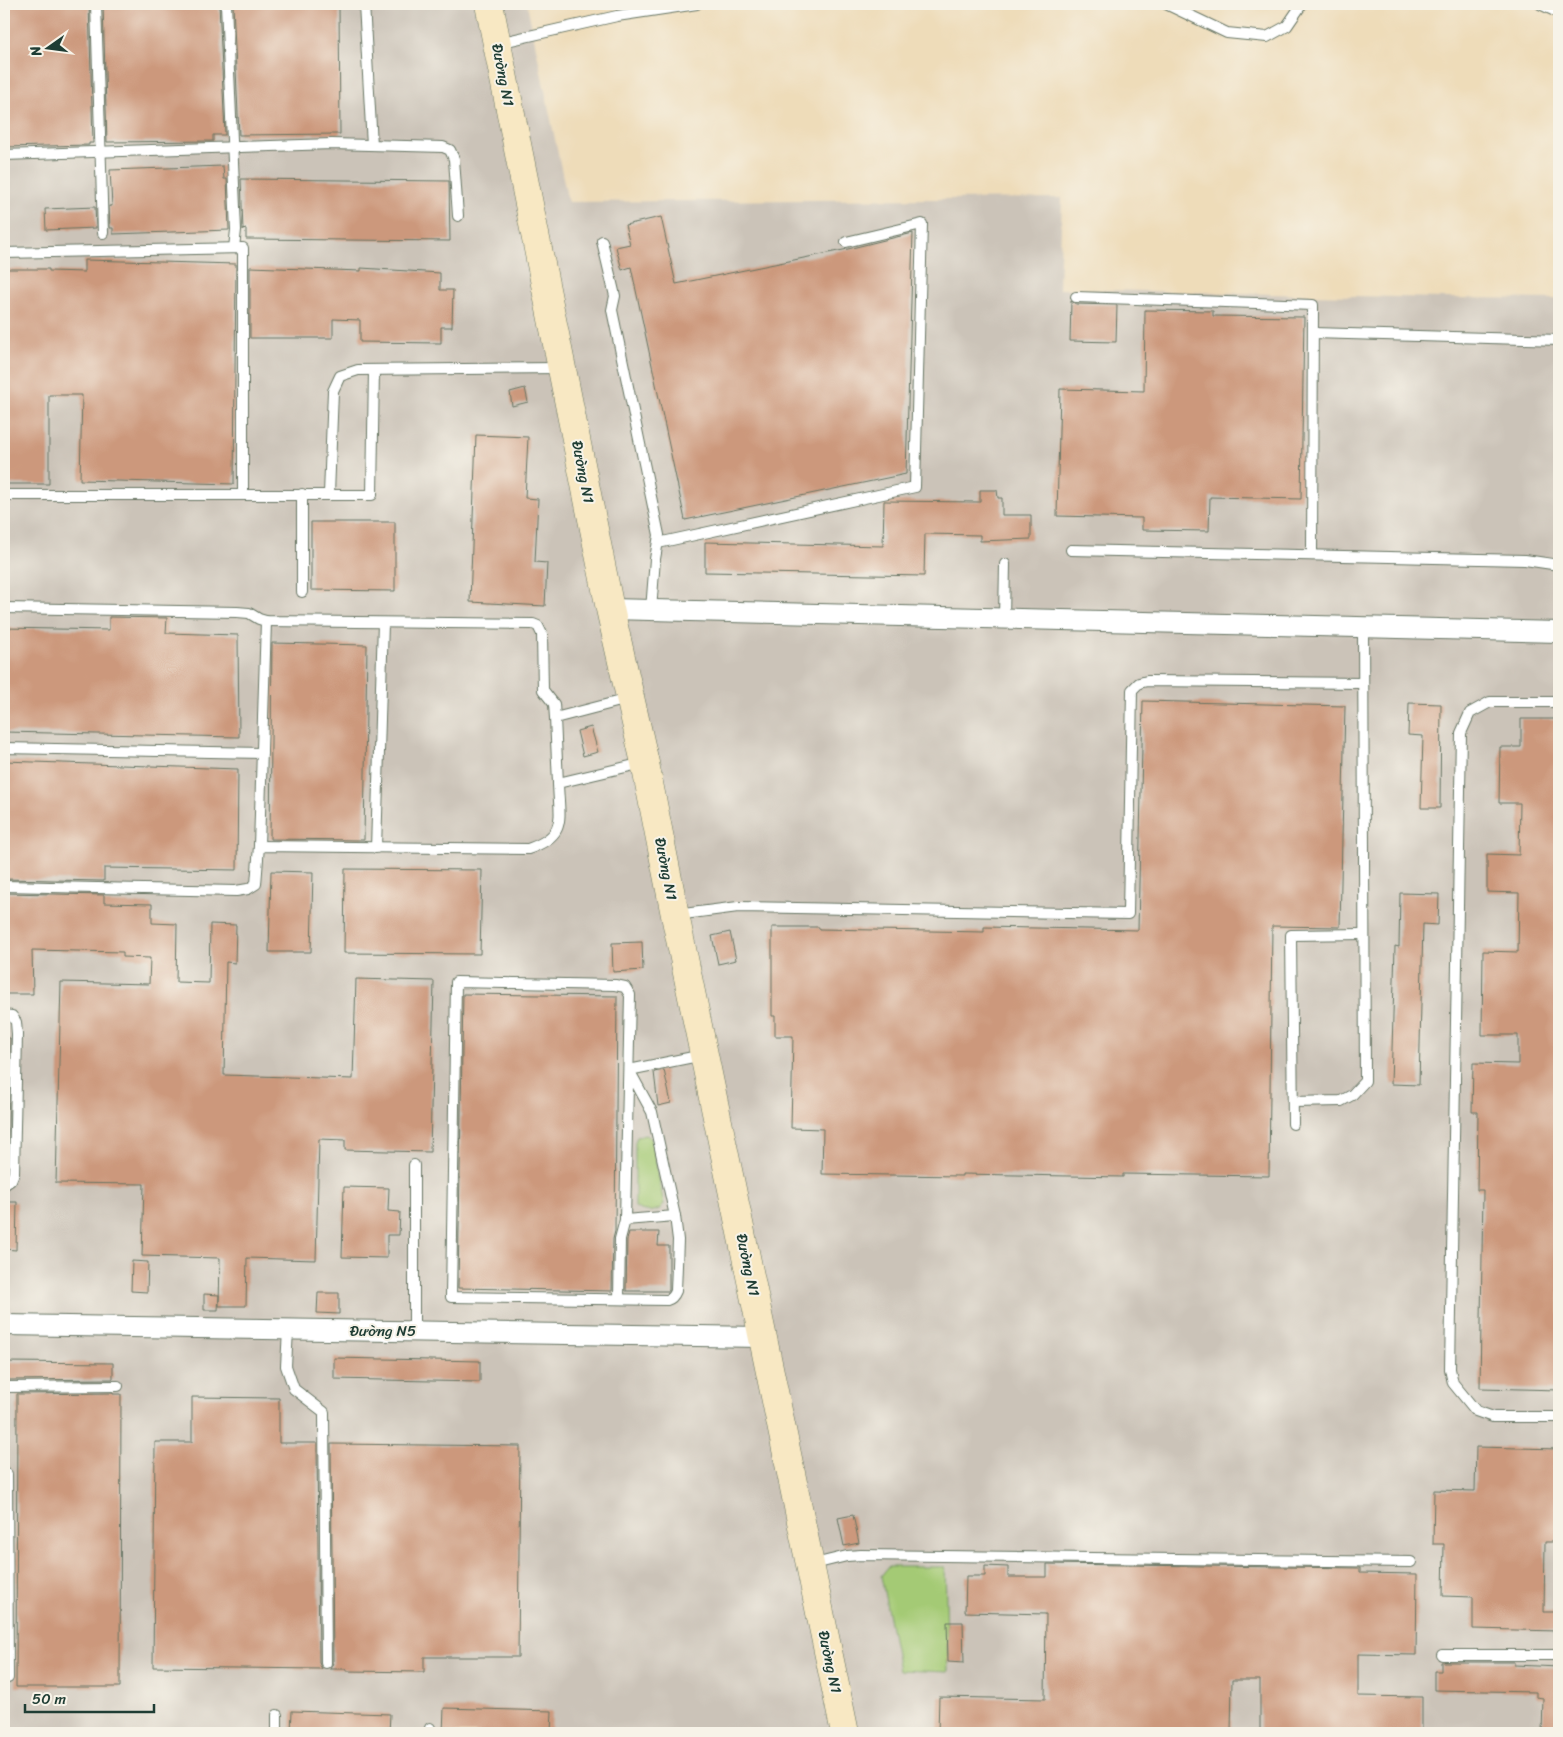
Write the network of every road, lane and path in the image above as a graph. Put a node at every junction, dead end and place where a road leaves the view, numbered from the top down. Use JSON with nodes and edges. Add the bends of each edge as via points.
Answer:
{"nodes":[{"id":1,"x":96,"y":4,"type":"edge"},
{"id":2,"x":226,"y":4,"type":"edge"},
{"id":3,"x":364,"y":4,"type":"edge"},
{"id":4,"x":489,"y":4,"type":"edge"},
{"id":5,"x":686,"y":4,"type":"edge"},
{"id":6,"x":698,"y":4,"type":"edge"},
{"id":7,"x":1166,"y":4,"type":"edge"},
{"id":8,"x":1302,"y":4,"type":"edge"},
{"id":9,"x":1540,"y":4,"type":"edge"},
{"id":10,"x":1559,"y":12,"type":"edge"},
{"id":11,"x":497,"y":43,"type":"junction"},
{"id":12,"x":372,"y":145,"type":"junction"},
{"id":13,"x":233,"y":148,"type":"junction"},
{"id":14,"x":100,"y":152,"type":"junction"},
{"id":15,"x":4,"y":155,"type":"edge"},
{"id":16,"x":458,"y":216,"type":"dead end"},
{"id":17,"x":103,"y":233,"type":"dead end"},
{"id":18,"x":602,"y":241,"type":"dead end"},
{"id":19,"x":846,"y":242,"type":"dead end"},
{"id":20,"x":234,"y":248,"type":"junction"},
{"id":21,"x":4,"y":253,"type":"edge"},
{"id":22,"x":1076,"y":297,"type":"dead end"},
{"id":23,"x":1313,"y":333,"type":"junction"},
{"id":24,"x":1559,"y":340,"type":"edge"},
{"id":25,"x":561,"y":368,"type":"junction"},
{"id":26,"x":374,"y":370,"type":"junction"},
{"id":27,"x":243,"y":494,"type":"junction"},
{"id":28,"x":302,"y":494,"type":"junction"},
{"id":29,"x":329,"y":494,"type":"junction"},
{"id":30,"x":4,"y":495,"type":"edge"},
{"id":31,"x":658,"y":543,"type":"junction"},
{"id":32,"x":1071,"y":550,"type":"dead end"},
{"id":33,"x":1312,"y":555,"type":"junction"},
{"id":34,"x":1005,"y":564,"type":"dead end"},
{"id":35,"x":1559,"y":565,"type":"edge"},
{"id":36,"x":302,"y":592,"type":"dead end"},
{"id":37,"x":4,"y":608,"type":"edge"},
{"id":38,"x":610,"y":609,"type":"junction"},
{"id":39,"x":651,"y":610,"type":"junction"},
{"id":40,"x":1004,"y":618,"type":"junction"},
{"id":41,"x":266,"y":621,"type":"junction"},
{"id":42,"x":382,"y":623,"type":"junction"},
{"id":43,"x":1363,"y":627,"type":"junction"},
{"id":44,"x":1559,"y":632,"type":"edge"},
{"id":45,"x":1364,"y":683,"type":"junction"},
{"id":46,"x":630,"y":699,"type":"junction"},
{"id":47,"x":1559,"y":702,"type":"edge"},
{"id":48,"x":555,"y":718,"type":"junction"},
{"id":49,"x":4,"y":748,"type":"edge"},
{"id":50,"x":262,"y":753,"type":"junction"},
{"id":51,"x":645,"y":762,"type":"junction"},
{"id":52,"x":558,"y":783,"type":"junction"},
{"id":53,"x":259,"y":846,"type":"junction"},
{"id":54,"x":376,"y":848,"type":"junction"},
{"id":55,"x":4,"y":886,"type":"edge"},
{"id":56,"x":675,"y":915,"type":"junction"},
{"id":57,"x":1364,"y":934,"type":"junction"},
{"id":58,"x":4,"y":1015,"type":"edge"},
{"id":59,"x":704,"y":1055,"type":"junction"},
{"id":60,"x":628,"y":1070,"type":"junction"},
{"id":61,"x":1293,"y":1102,"type":"junction"},
{"id":62,"x":1293,"y":1124,"type":"dead end"},
{"id":63,"x":414,"y":1165,"type":"dead end"},
{"id":64,"x":4,"y":1185,"type":"edge"},
{"id":65,"x":675,"y":1216,"type":"junction"},
{"id":66,"x":625,"y":1220,"type":"junction"},
{"id":67,"x":619,"y":1300,"type":"junction"},
{"id":68,"x":4,"y":1325,"type":"edge"},
{"id":69,"x":288,"y":1330,"type":"junction"},
{"id":70,"x":414,"y":1331,"type":"junction"},
{"id":71,"x":762,"y":1337,"type":"junction"},
{"id":72,"x":118,"y":1386,"type":"dead end"},
{"id":73,"x":4,"y":1387,"type":"edge"},
{"id":74,"x":1559,"y":1417,"type":"edge"},
{"id":75,"x":4,"y":1471,"type":"edge"},
{"id":76,"x":1411,"y":1562,"type":"dead end"},
{"id":77,"x":810,"y":1565,"type":"junction"},
{"id":78,"x":1442,"y":1655,"type":"dead end"},
{"id":79,"x":1559,"y":1655,"type":"edge"},
{"id":80,"x":326,"y":1663,"type":"dead end"},
{"id":81,"x":8,"y":1678,"type":"dead end"},
{"id":82,"x":277,"y":1715,"type":"dead end"},
{"id":83,"x":277,"y":1733,"type":"edge"},
{"id":84,"x":845,"y":1733,"type":"edge"}],
"edges":[{"from":1,"to":14,"type":"lane"},
{"from":2,"to":13,"type":"lane"},
{"from":3,"to":12,"type":"lane"},
{"from":4,"to":11,"type":"street","name":"Đường N1"},
{"from":5,"to":6,"type":"lane"},
{"from":5,"to":11,"type":"lane"},
{"from":7,"to":8,"type":"lane","via":[[1227,33],[1267,37],[1287,26]]},
{"from":9,"to":10,"type":"lane"},
{"from":11,"to":25,"type":"street","name":"Đường N1"},
{"from":12,"to":13,"type":"lane"},
{"from":12,"to":16,"type":"lane","via":[[443,146],[450,150],[454,159]]},
{"from":13,"to":14,"type":"lane"},
{"from":13,"to":20,"type":"lane"},
{"from":14,"to":15,"type":"lane"},
{"from":14,"to":17,"type":"lane"},
{"from":18,"to":31,"type":"lane","via":[[614,296],[612,310],[658,526]]},
{"from":19,"to":31,"type":"lane","via":[[922,224],[915,488]]},
{"from":20,"to":21,"type":"lane"},
{"from":20,"to":27,"type":"lane","via":[[243,248]]},
{"from":22,"to":23,"type":"lane","via":[[1313,305]]},
{"from":23,"to":24,"type":"lane"},
{"from":23,"to":33,"type":"lane"},
{"from":25,"to":26,"type":"lane"},
{"from":25,"to":38,"type":"street","name":"Đường N1"},
{"from":26,"to":29,"type":"lane","via":[[358,370],[340,376],[334,391]]},
{"from":26,"to":29,"type":"lane","via":[[372,495]]},
{"from":27,"to":28,"type":"lane"},
{"from":27,"to":30,"type":"lane"},
{"from":28,"to":29,"type":"lane"},
{"from":28,"to":36,"type":"lane"},
{"from":31,"to":39,"type":"lane"},
{"from":32,"to":33,"type":"lane"},
{"from":33,"to":35,"type":"lane","via":[[1525,560]]},
{"from":34,"to":40,"type":"lane"},
{"from":37,"to":41,"type":"lane","via":[[243,612]]},
{"from":38,"to":39,"type":"street"},
{"from":38,"to":46,"type":"street","name":"Đường N1"},
{"from":39,"to":40,"type":"street"},
{"from":40,"to":43,"type":"street"},
{"from":41,"to":42,"type":"lane"},
{"from":41,"to":50,"type":"lane"},
{"from":42,"to":48,"type":"lane","via":[[538,626],[542,634],[543,690],[554,704]]},
{"from":42,"to":54,"type":"lane"},
{"from":43,"to":44,"type":"street"},
{"from":43,"to":45,"type":"lane"},
{"from":45,"to":56,"type":"lane","via":[[1139,683],[1132,690],[1128,914],[738,907]]},
{"from":45,"to":57,"type":"lane"},
{"from":46,"to":48,"type":"lane"},
{"from":46,"to":51,"type":"street","name":"Đường N1"},
{"from":47,"to":74,"type":"lane","via":[[1490,702],[1470,712],[1461,733],[1450,1369],[1453,1383],[1476,1411],[1493,1417]]},
{"from":48,"to":52,"type":"lane"},
{"from":49,"to":50,"type":"lane"},
{"from":50,"to":53,"type":"lane"},
{"from":51,"to":52,"type":"lane"},
{"from":51,"to":56,"type":"street","name":"Đường N1"},
{"from":52,"to":54,"type":"lane","via":[[557,831],[537,846],[519,850]]},
{"from":53,"to":54,"type":"lane"},
{"from":53,"to":55,"type":"lane","via":[[256,884],[236,891]]},
{"from":56,"to":59,"type":"street","name":"Đường N1"},
{"from":57,"to":61,"type":"lane","via":[[1365,1081],[1341,1101]]},
{"from":57,"to":61,"type":"lane","via":[[1291,934]]},
{"from":58,"to":64,"type":"lane","via":[[12,1016],[17,1034],[14,1173]]},
{"from":59,"to":60,"type":"lane"},
{"from":59,"to":71,"type":"street","name":"Đường N1"},
{"from":60,"to":65,"type":"lane","via":[[652,1112]]},
{"from":60,"to":66,"type":"lane"},
{"from":60,"to":67,"type":"lane","via":[[630,995],[625,988],[615,985],[456,982],[451,1296]]},
{"from":61,"to":62,"type":"lane"},
{"from":63,"to":70,"type":"lane"},
{"from":65,"to":66,"type":"lane"},
{"from":65,"to":67,"type":"lane","via":[[678,1240],[676,1291],[672,1299]]},
{"from":66,"to":67,"type":"lane","via":[[620,1240]]},
{"from":68,"to":69,"type":"street","name":"Đường N5"},
{"from":69,"to":70,"type":"street","name":"Đường N5"},
{"from":69,"to":80,"type":"lane","via":[[286,1366],[294,1389],[324,1412]]},
{"from":70,"to":71,"type":"street","name":"Đường N5"},
{"from":71,"to":77,"type":"street","name":"Đường N1"},
{"from":72,"to":73,"type":"lane"},
{"from":75,"to":81,"type":"lane","via":[[7,1474]]},
{"from":76,"to":77,"type":"lane","via":[[861,1555]]},
{"from":77,"to":84,"type":"street","name":"Đường N1"},
{"from":78,"to":79,"type":"lane"},
{"from":82,"to":83,"type":"lane"}]}
